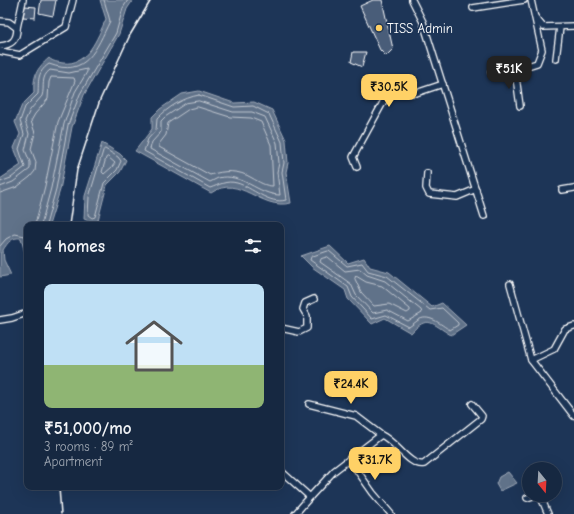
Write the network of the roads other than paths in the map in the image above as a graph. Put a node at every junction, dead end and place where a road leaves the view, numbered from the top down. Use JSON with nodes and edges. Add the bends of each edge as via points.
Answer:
{"nodes":[{"id":1,"x":24,"y":0,"type":"edge"},
{"id":2,"x":73,"y":0,"type":"edge"},
{"id":3,"x":412,"y":0,"type":"edge"},
{"id":4,"x":525,"y":0,"type":"edge"},
{"id":5,"x":531,"y":0,"type":"edge"},
{"id":6,"x":473,"y":8,"type":"dead end"},
{"id":7,"x":534,"y":16,"type":"junction"},
{"id":8,"x":0,"y":21,"type":"edge"},
{"id":9,"x":574,"y":26,"type":"edge"},
{"id":10,"x":560,"y":27,"type":"junction"},
{"id":11,"x":17,"y":28,"type":"junction"},
{"id":12,"x":0,"y":46,"type":"edge"},
{"id":13,"x":0,"y":51,"type":"edge"},
{"id":14,"x":556,"y":59,"type":"dead end"},
{"id":15,"x":515,"y":70,"type":"junction"},
{"id":16,"x":491,"y":72,"type":"dead end"},
{"id":17,"x":443,"y":84,"type":"junction"},
{"id":18,"x":520,"y":106,"type":"dead end"},
{"id":19,"x":357,"y":167,"type":"dead end"},
{"id":20,"x":427,"y":173,"type":"dead end"},
{"id":21,"x":574,"y":188,"type":"edge"},
{"id":22,"x":476,"y":189,"type":"junction"},
{"id":23,"x":562,"y":190,"type":"dead end"},
{"id":24,"x":484,"y":216,"type":"dead end"},
{"id":25,"x":510,"y":284,"type":"dead end"},
{"id":26,"x":314,"y":299,"type":"dead end"},
{"id":27,"x":24,"y":314,"type":"edge"},
{"id":28,"x":0,"y":320,"type":"edge"},
{"id":29,"x":574,"y":326,"type":"edge"},
{"id":30,"x":284,"y":329,"type":"edge"},
{"id":31,"x":531,"y":360,"type":"junction"},
{"id":32,"x":309,"y":404,"type":"dead end"},
{"id":33,"x":472,"y":404,"type":"dead end"},
{"id":34,"x":574,"y":416,"type":"edge"},
{"id":35,"x":381,"y":435,"type":"junction"},
{"id":36,"x":349,"y":459,"type":"junction"},
{"id":37,"x":284,"y":474,"type":"edge"},
{"id":38,"x":310,"y":497,"type":"junction"},
{"id":39,"x":543,"y":502,"type":"edge"},
{"id":40,"x":296,"y":514,"type":"edge"},
{"id":41,"x":391,"y":514,"type":"edge"},
{"id":42,"x":548,"y":514,"type":"edge"}],
"edges":[{"from":1,"to":11,"type":"street"},
{"from":2,"to":13,"type":"street","via":[[66,27],[20,55]]},
{"from":3,"to":17,"type":"street","via":[[423,22]]},
{"from":4,"to":6,"type":"street"},
{"from":4,"to":7,"type":"street"},
{"from":5,"to":7,"type":"street"},
{"from":7,"to":10,"type":"street","via":[[543,27]]},
{"from":7,"to":15,"type":"street","via":[[542,50],[537,63]]},
{"from":8,"to":11,"type":"street","via":[[9,22]]},
{"from":9,"to":10,"type":"street"},
{"from":10,"to":14,"type":"street"},
{"from":11,"to":12,"type":"street","via":[[13,42]]},
{"from":15,"to":16,"type":"street"},
{"from":15,"to":18,"type":"street"},
{"from":17,"to":19,"type":"street","via":[[416,93],[393,93],[386,97],[353,157]]},
{"from":17,"to":22,"type":"street"},
{"from":20,"to":22,"type":"street","via":[[426,188],[429,194],[457,197]]},
{"from":21,"to":23,"type":"street"},
{"from":22,"to":24,"type":"street"},
{"from":25,"to":31,"type":"street"},
{"from":26,"to":30,"type":"street","via":[[305,303],[303,309],[307,316],[307,328],[299,332]]},
{"from":27,"to":28,"type":"street"},
{"from":29,"to":31,"type":"street","via":[[565,329],[554,349]]},
{"from":31,"to":34,"type":"street"},
{"from":32,"to":35,"type":"street","via":[[356,416]]},
{"from":33,"to":35,"type":"street","via":[[482,416],[481,419],[424,464],[416,464],[388,438]]},
{"from":35,"to":36,"type":"street"},
{"from":36,"to":38,"type":"street"},
{"from":36,"to":41,"type":"street"},
{"from":37,"to":38,"type":"street"},
{"from":38,"to":40,"type":"street"},
{"from":39,"to":42,"type":"street"}]}
